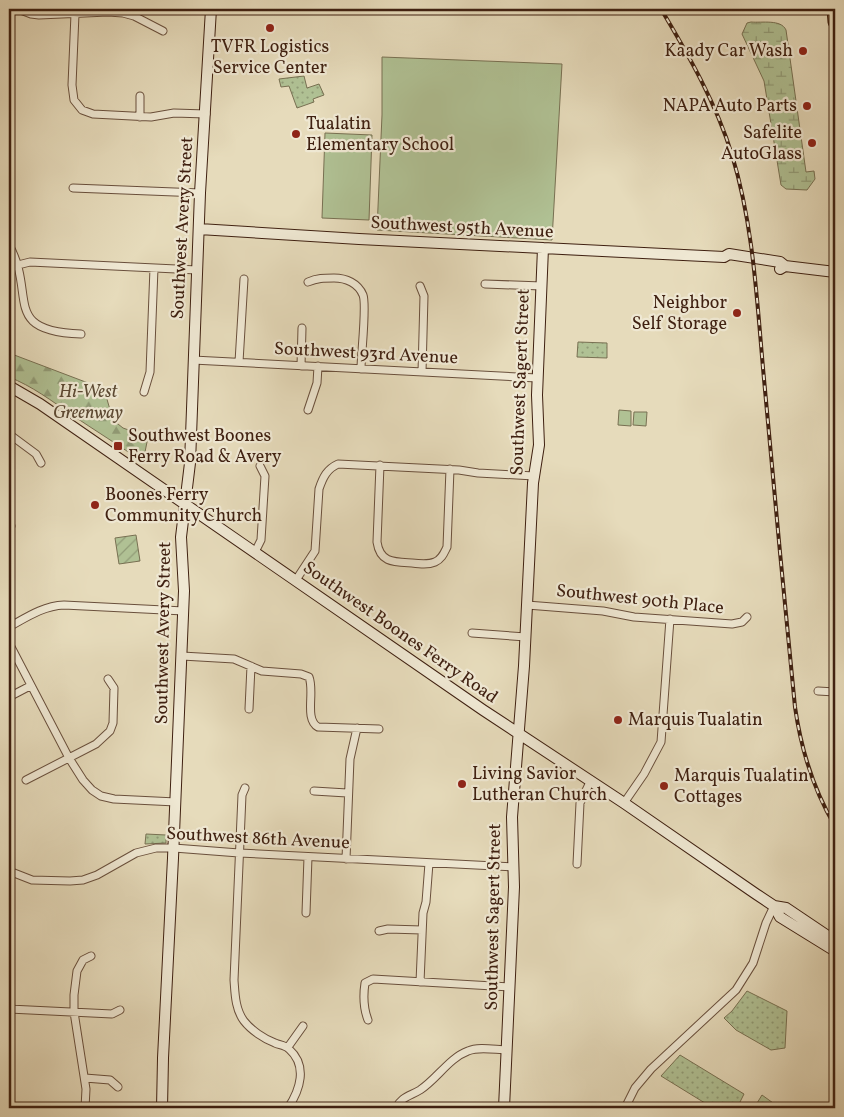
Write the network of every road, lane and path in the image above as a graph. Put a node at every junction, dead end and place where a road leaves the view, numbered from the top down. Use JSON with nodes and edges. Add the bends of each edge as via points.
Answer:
{"nodes":[{"id":1,"x":18,"y":9,"type":"edge"},
{"id":2,"x":211,"y":9,"type":"edge"},
{"id":3,"x":834,"y":9,"type":"edge"},
{"id":4,"x":75,"y":14,"type":"junction"},
{"id":5,"x":835,"y":22,"type":"edge"},
{"id":6,"x":163,"y":31,"type":"dead end"},
{"id":7,"x":140,"y":96,"type":"dead end"},
{"id":8,"x":206,"y":114,"type":"junction"},
{"id":9,"x":140,"y":117,"type":"junction"},
{"id":10,"x":73,"y":188,"type":"dead end"},
{"id":11,"x":200,"y":193,"type":"junction"},
{"id":12,"x":199,"y":229,"type":"junction"},
{"id":13,"x":9,"y":245,"type":"edge"},
{"id":14,"x":543,"y":248,"type":"junction"},
{"id":15,"x":18,"y":264,"type":"junction"},
{"id":16,"x":154,"y":268,"type":"junction"},
{"id":17,"x":197,"y":270,"type":"junction"},
{"id":18,"x":835,"y":272,"type":"edge"},
{"id":19,"x":244,"y":280,"type":"dead end"},
{"id":20,"x":308,"y":282,"type":"dead end"},
{"id":21,"x":485,"y":284,"type":"dead end"},
{"id":22,"x":420,"y":286,"type":"dead end"},
{"id":23,"x":542,"y":286,"type":"junction"},
{"id":24,"x":302,"y":328,"type":"dead end"},
{"id":25,"x":81,"y":334,"type":"dead end"},
{"id":26,"x":193,"y":360,"type":"junction"},
{"id":27,"x":239,"y":362,"type":"junction"},
{"id":28,"x":301,"y":366,"type":"junction"},
{"id":29,"x":318,"y":366,"type":"junction"},
{"id":30,"x":361,"y":368,"type":"junction"},
{"id":31,"x":422,"y":372,"type":"junction"},
{"id":32,"x":537,"y":378,"type":"junction"},
{"id":33,"x":9,"y":386,"type":"edge"},
{"id":34,"x":144,"y":392,"type":"dead end"},
{"id":35,"x":308,"y":410,"type":"dead end"},
{"id":36,"x":9,"y":434,"type":"edge"},
{"id":37,"x":41,"y":463,"type":"dead end"},
{"id":38,"x":380,"y":465,"type":"junction"},
{"id":39,"x":260,"y":466,"type":"dead end"},
{"id":40,"x":450,"y":469,"type":"junction"},
{"id":41,"x":534,"y":476,"type":"junction"},
{"id":42,"x":185,"y":503,"type":"junction"},
{"id":43,"x":255,"y":552,"type":"junction"},
{"id":44,"x":296,"y":580,"type":"junction"},
{"id":45,"x":527,"y":605,"type":"junction"},
{"id":46,"x":184,"y":611,"type":"junction"},
{"id":47,"x":747,"y":617,"type":"dead end"},
{"id":48,"x":670,"y":619,"type":"junction"},
{"id":49,"x":9,"y":627,"type":"edge"},
{"id":50,"x":472,"y":633,"type":"dead end"},
{"id":51,"x":526,"y":637,"type":"junction"},
{"id":52,"x":9,"y":643,"type":"edge"},
{"id":53,"x":182,"y":656,"type":"junction"},
{"id":54,"x":251,"y":666,"type":"junction"},
{"id":55,"x":108,"y":678,"type":"dead end"},
{"id":56,"x":30,"y":686,"type":"junction"},
{"id":57,"x":818,"y":690,"type":"dead end"},
{"id":58,"x":835,"y":692,"type":"edge"},
{"id":59,"x":9,"y":697,"type":"edge"},
{"id":60,"x":249,"y":709,"type":"dead end"},
{"id":61,"x":357,"y":728,"type":"junction"},
{"id":62,"x":379,"y":729,"type":"dead end"},
{"id":63,"x":518,"y":734,"type":"junction"},
{"id":64,"x":69,"y":758,"type":"junction"},
{"id":65,"x":26,"y":780,"type":"dead end"},
{"id":66,"x":590,"y":780,"type":"junction"},
{"id":67,"x":245,"y":788,"type":"dead end"},
{"id":68,"x":314,"y":790,"type":"dead end"},
{"id":69,"x":347,"y":794,"type":"junction"},
{"id":70,"x":176,"y":802,"type":"junction"},
{"id":71,"x":624,"y":803,"type":"junction"},
{"id":72,"x":174,"y":848,"type":"junction"},
{"id":73,"x":239,"y":853,"type":"junction"},
{"id":74,"x":308,"y":857,"type":"junction"},
{"id":75,"x":346,"y":859,"type":"junction"},
{"id":76,"x":429,"y":863,"type":"junction"},
{"id":77,"x":578,"y":864,"type":"dead end"},
{"id":78,"x":514,"y":867,"type":"junction"},
{"id":79,"x":9,"y":871,"type":"edge"},
{"id":80,"x":774,"y":906,"type":"junction"},
{"id":81,"x":306,"y":912,"type":"dead end"},
{"id":82,"x":422,"y":930,"type":"junction"},
{"id":83,"x":379,"y":931,"type":"dead end"},
{"id":84,"x":835,"y":941,"type":"edge"},
{"id":85,"x":835,"y":951,"type":"edge"},
{"id":86,"x":92,"y":956,"type":"dead end"},
{"id":87,"x":420,"y":982,"type":"junction"},
{"id":88,"x":9,"y":987,"type":"edge"},
{"id":89,"x":510,"y":987,"type":"junction"},
{"id":90,"x":10,"y":1009,"type":"edge"},
{"id":91,"x":120,"y":1010,"type":"dead end"},
{"id":92,"x":74,"y":1012,"type":"junction"},
{"id":93,"x":368,"y":1020,"type":"dead end"},
{"id":94,"x":302,"y":1026,"type":"dead end"},
{"id":95,"x":288,"y":1048,"type":"junction"},
{"id":96,"x":507,"y":1050,"type":"junction"},
{"id":97,"x":85,"y":1078,"type":"junction"},
{"id":98,"x":118,"y":1087,"type":"dead end"},
{"id":99,"x":85,"y":1108,"type":"edge"},
{"id":100,"x":162,"y":1108,"type":"edge"},
{"id":101,"x":288,"y":1108,"type":"edge"},
{"id":102,"x":396,"y":1108,"type":"edge"},
{"id":103,"x":504,"y":1108,"type":"edge"},
{"id":104,"x":625,"y":1108,"type":"edge"}],
"edges":[{"from":1,"to":4,"type":"street","via":[[39,15]]},
{"from":2,"to":8,"type":"main road","name":"Southwest Avery Street"},
{"from":3,"to":5,"type":"highway"},
{"from":4,"to":6,"type":"street","via":[[122,13]]},
{"from":4,"to":9,"type":"street","via":[[74,100],[82,110],[93,114]]},
{"from":7,"to":9,"type":"street"},
{"from":8,"to":9,"type":"street"},
{"from":8,"to":11,"type":"main road","name":"Southwest Avery Street"},
{"from":10,"to":11,"type":"street"},
{"from":11,"to":12,"type":"main road","name":"Southwest Avery Street"},
{"from":12,"to":14,"type":"main road","name":"Southwest 95th Avenue"},
{"from":12,"to":17,"type":"main road","name":"Southwest Avery Street"},
{"from":13,"to":15,"type":"street"},
{"from":14,"to":18,"type":"main road","name":"Southwest 95th Avenue","via":[[724,257],[729,254]]},
{"from":14,"to":23,"type":"main road","name":"Southwest Sagert Street"},
{"from":15,"to":16,"type":"street"},
{"from":15,"to":25,"type":"street","via":[[23,309],[27,317],[46,330]]},
{"from":16,"to":17,"type":"street"},
{"from":16,"to":34,"type":"street","via":[[150,372]]},
{"from":17,"to":26,"type":"main road","name":"Southwest Avery Street"},
{"from":19,"to":27,"type":"street"},
{"from":20,"to":30,"type":"street","via":[[340,278],[354,284],[362,293]]},
{"from":21,"to":23,"type":"street"},
{"from":22,"to":31,"type":"street","via":[[424,296]]},
{"from":23,"to":32,"type":"main road","name":"Southwest Sagert Street"},
{"from":24,"to":28,"type":"street"},
{"from":26,"to":27,"type":"street","name":"Southwest 93rd Avenue"},
{"from":26,"to":42,"type":"main road","name":"Southwest Avery Street"},
{"from":27,"to":28,"type":"street","name":"Southwest 93rd Avenue"},
{"from":28,"to":29,"type":"street","name":"Southwest 93rd Avenue"},
{"from":29,"to":30,"type":"street","name":"Southwest 93rd Avenue"},
{"from":29,"to":35,"type":"street","via":[[317,383]]},
{"from":30,"to":31,"type":"street","name":"Southwest 93rd Avenue"},
{"from":31,"to":32,"type":"street","name":"Southwest 93rd Avenue"},
{"from":32,"to":41,"type":"main road","name":"Southwest Sagert Street","via":[[539,438]]},
{"from":33,"to":42,"type":"main road","name":"Southwest Boones Ferry Road"},
{"from":36,"to":37,"type":"street","via":[[36,454]]},
{"from":38,"to":40,"type":"street"},
{"from":38,"to":40,"type":"street","via":[[378,551],[393,562],[427,564],[442,557],[447,547]]},
{"from":38,"to":44,"type":"street","via":[[338,464],[326,472],[319,489],[315,551]]},
{"from":39,"to":43,"type":"street","via":[[265,476],[262,530],[261,543]]},
{"from":40,"to":41,"type":"street"},
{"from":41,"to":45,"type":"main road","name":"Southwest Sagert Street"},
{"from":42,"to":43,"type":"main road","name":"Southwest Boones Ferry Road"},
{"from":42,"to":46,"type":"main road","name":"Southwest Avery Street","via":[[182,537]]},
{"from":43,"to":44,"type":"main road","name":"Southwest Boones Ferry Road"},
{"from":44,"to":63,"type":"main road","name":"Southwest Boones Ferry Road"},
{"from":45,"to":48,"type":"street","name":"Southwest 90th Place"},
{"from":45,"to":51,"type":"main road","name":"Southwest Sagert Street"},
{"from":46,"to":49,"type":"street","via":[[53,606]]},
{"from":46,"to":53,"type":"main road","name":"Southwest Avery Street"},
{"from":47,"to":48,"type":"street","name":"Southwest 90th Place","via":[[732,624]]},
{"from":48,"to":71,"type":"street","via":[[661,742]]},
{"from":50,"to":51,"type":"street"},
{"from":51,"to":63,"type":"main road","name":"Southwest Sagert Street"},
{"from":52,"to":56,"type":"street"},
{"from":53,"to":54,"type":"street","via":[[227,658]]},
{"from":53,"to":70,"type":"main road","name":"Southwest Avery Street"},
{"from":54,"to":60,"type":"street"},
{"from":54,"to":61,"type":"street","via":[[262,671],[309,677],[312,684],[310,718],[314,724],[318,727]]},
{"from":55,"to":64,"type":"street","via":[[114,688],[110,730],[96,744]]},
{"from":56,"to":59,"type":"street"},
{"from":56,"to":64,"type":"street"},
{"from":57,"to":58,"type":"street"},
{"from":61,"to":62,"type":"street"},
{"from":61,"to":69,"type":"street"},
{"from":63,"to":66,"type":"main road","name":"Southwest Boones Ferry Road"},
{"from":63,"to":78,"type":"main road","name":"Southwest Sagert Street","via":[[512,833]]},
{"from":64,"to":65,"type":"street"},
{"from":64,"to":70,"type":"street","via":[[83,780],[101,796]]},
{"from":66,"to":71,"type":"main road","name":"Southwest Boones Ferry Road"},
{"from":66,"to":77,"type":"street","via":[[580,804]]},
{"from":67,"to":73,"type":"street"},
{"from":68,"to":69,"type":"street"},
{"from":69,"to":75,"type":"street"},
{"from":70,"to":72,"type":"main road","name":"Southwest Avery Street"},
{"from":71,"to":80,"type":"main road","name":"Southwest Boones Ferry Road"},
{"from":72,"to":73,"type":"street","name":"Southwest 86th Avenue"},
{"from":72,"to":79,"type":"street","name":"Southwest 86th Avenue","via":[[136,853],[83,880],[70,882],[32,880]]},
{"from":72,"to":100,"type":"main road","name":"Southwest Avery Street"},
{"from":73,"to":74,"type":"street","name":"Southwest 86th Avenue"},
{"from":73,"to":95,"type":"street","via":[[234,980],[238,1008],[255,1032]]},
{"from":74,"to":75,"type":"street","name":"Southwest 86th Avenue"},
{"from":74,"to":81,"type":"street"},
{"from":75,"to":76,"type":"street","name":"Southwest 86th Avenue"},
{"from":76,"to":78,"type":"street","name":"Southwest 86th Avenue"},
{"from":76,"to":82,"type":"street"},
{"from":78,"to":89,"type":"main road","name":"Southwest Sagert Street"},
{"from":80,"to":84,"type":"main road","name":"Southwest Boones Ferry Road","via":[[786,908]]},
{"from":80,"to":85,"type":"main road","name":"Southwest Boones Ferry Road","via":[[780,917]]},
{"from":80,"to":104,"type":"street","via":[[752,963],[736,990],[651,1069],[635,1088]]},
{"from":82,"to":83,"type":"street"},
{"from":82,"to":87,"type":"street"},
{"from":86,"to":92,"type":"street","via":[[83,960],[77,971]]},
{"from":87,"to":89,"type":"street"},
{"from":87,"to":93,"type":"street","via":[[373,979],[365,982],[364,1010]]},
{"from":88,"to":90,"type":"street"},
{"from":89,"to":96,"type":"main road","name":"Southwest Sagert Street"},
{"from":90,"to":92,"type":"street"},
{"from":91,"to":92,"type":"street","via":[[112,1014]]},
{"from":92,"to":97,"type":"street"},
{"from":94,"to":95,"type":"street"},
{"from":95,"to":101,"type":"street","via":[[301,1070],[296,1097]]},
{"from":96,"to":102,"type":"street","via":[[474,1049],[466,1052],[428,1084],[401,1100]]},
{"from":96,"to":103,"type":"main road","name":"Southwest Sagert Street"},
{"from":97,"to":98,"type":"street","via":[[110,1080]]},
{"from":97,"to":99,"type":"street"}]}
